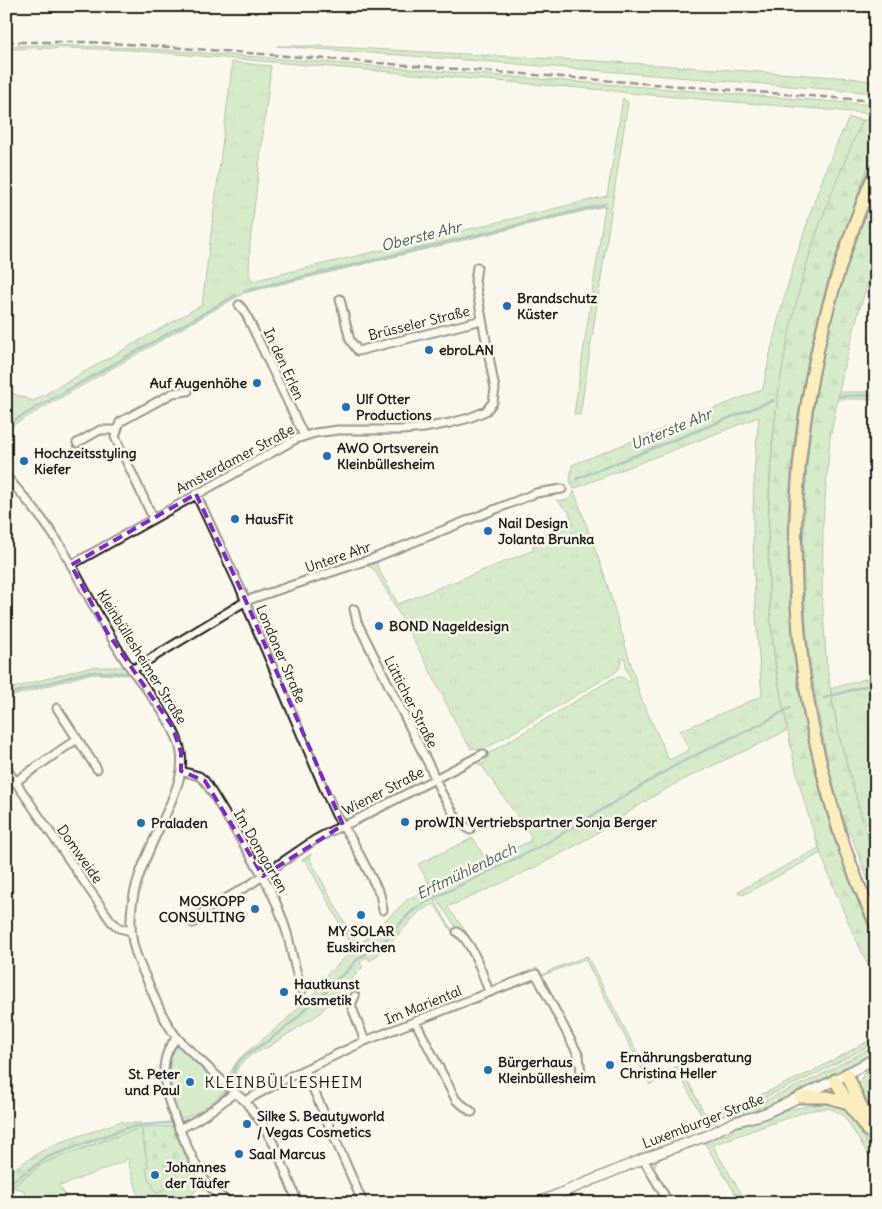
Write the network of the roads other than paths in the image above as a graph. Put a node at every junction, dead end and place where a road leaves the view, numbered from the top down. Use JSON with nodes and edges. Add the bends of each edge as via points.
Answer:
{"nodes":[{"id":1,"x":876,"y":170,"type":"edge"},
{"id":2,"x":477,"y":267,"type":"dead end"},
{"id":3,"x":340,"y":299,"type":"dead end"},
{"id":4,"x":239,"y":305,"type":"dead end"},
{"id":5,"x":482,"y":320,"type":"junction"},
{"id":6,"x":188,"y":391,"type":"dead end"},
{"id":7,"x":117,"y":430,"type":"junction"},
{"id":8,"x":304,"y":436,"type":"junction"},
{"id":9,"x":77,"y":443,"type":"dead end"},
{"id":10,"x":6,"y":476,"type":"edge"},
{"id":11,"x":562,"y":490,"type":"dead end"},
{"id":12,"x":196,"y":494,"type":"junction"},
{"id":13,"x":153,"y":518,"type":"junction"},
{"id":14,"x":71,"y":565,"type":"junction"},
{"id":15,"x":246,"y":601,"type":"junction"},
{"id":16,"x":354,"y":609,"type":"dead end"},
{"id":17,"x":132,"y":670,"type":"junction"},
{"id":18,"x":57,"y":708,"type":"dead end"},
{"id":19,"x":77,"y":739,"type":"junction"},
{"id":20,"x":484,"y":754,"type":"dead end"},
{"id":21,"x":6,"y":768,"type":"edge"},
{"id":22,"x":97,"y":769,"type":"dead end"},
{"id":23,"x":181,"y":771,"type":"junction"},
{"id":24,"x":436,"y":779,"type":"junction"},
{"id":25,"x":15,"y":782,"type":"junction"},
{"id":26,"x":343,"y":825,"type":"junction"},
{"id":27,"x":470,"y":830,"type":"dead end"},
{"id":28,"x":263,"y":876,"type":"junction"},
{"id":29,"x":383,"y":910,"type":"dead end"},
{"id":30,"x":193,"y":923,"type":"dead end"},
{"id":31,"x":876,"y":925,"type":"edge"},
{"id":32,"x":131,"y":931,"type":"junction"},
{"id":33,"x":457,"y":932,"type":"dead end"},
{"id":34,"x":302,"y":990,"type":"dead end"},
{"id":35,"x":489,"y":992,"type":"junction"},
{"id":36,"x":355,"y":996,"type":"dead end"},
{"id":37,"x":415,"y":1021,"type":"junction"},
{"id":38,"x":176,"y":1038,"type":"junction"},
{"id":39,"x":365,"y":1041,"type":"junction"},
{"id":40,"x":876,"y":1058,"type":"edge"},
{"id":41,"x":305,"y":1070,"type":"junction"},
{"id":42,"x":581,"y":1072,"type":"dead end"},
{"id":43,"x":847,"y":1074,"type":"junction"},
{"id":44,"x":835,"y":1080,"type":"junction"},
{"id":45,"x":230,"y":1089,"type":"junction"},
{"id":46,"x":801,"y":1097,"type":"junction"},
{"id":47,"x":245,"y":1101,"type":"junction"},
{"id":48,"x":848,"y":1104,"type":"junction"},
{"id":49,"x":472,"y":1112,"type":"dead end"},
{"id":50,"x":177,"y":1125,"type":"junction"},
{"id":51,"x":874,"y":1138,"type":"edge"},
{"id":52,"x":643,"y":1159,"type":"junction"},
{"id":53,"x":230,"y":1203,"type":"edge"},
{"id":54,"x":298,"y":1203,"type":"edge"},
{"id":55,"x":363,"y":1203,"type":"edge"},
{"id":56,"x":537,"y":1203,"type":"edge"},
{"id":57,"x":669,"y":1203,"type":"edge"}],
"edges":[{"from":1,"to":31,"type":"main road","via":[[840,263],[812,371],[802,435],[795,517],[800,644],[817,750],[844,844]]},
{"from":2,"to":5,"type":"street","name":"Amsterdamer Straße","via":[[475,281]]},
{"from":3,"to":5,"type":"street","name":"Brüsseler Straße","via":[[350,340],[358,351]]},
{"from":4,"to":8,"type":"street","name":"In den Erlen"},
{"from":5,"to":8,"type":"street","name":"Amsterdamer Straße","via":[[495,389],[493,402],[486,411],[424,428],[338,430]]},
{"from":6,"to":7,"type":"street","via":[[173,393],[127,418],[120,422]]},
{"from":7,"to":9,"type":"street","via":[[100,430]]},
{"from":7,"to":13,"type":"street","via":[[115,437]]},
{"from":8,"to":12,"type":"street","name":"Amsterdamer Straße"},
{"from":10,"to":14,"type":"street","name":"Kleinbüllesheimer Straße","via":[[41,518]]},
{"from":11,"to":15,"type":"street","name":"Untere Ahr","via":[[536,493],[374,558]]},
{"from":12,"to":13,"type":"street","name":"Amsterdamer Straße"},
{"from":12,"to":15,"type":"street","name":"Londoner Straße"},
{"from":13,"to":14,"type":"street","name":"Amsterdamer Straße"},
{"from":14,"to":17,"type":"street","name":"Kleinbüllesheimer Straße","via":[[100,620]]},
{"from":15,"to":17,"type":"street","name":"Untere Ahr"},
{"from":15,"to":26,"type":"street","name":"Londoner Straße","via":[[326,794]]},
{"from":16,"to":24,"type":"street","name":"Lütticher Straße"},
{"from":17,"to":23,"type":"street","name":"Kleinbüllesheimer Straße","via":[[175,732],[182,752]]},
{"from":18,"to":19,"type":"street"},
{"from":19,"to":22,"type":"street"},
{"from":19,"to":25,"type":"street"},
{"from":20,"to":24,"type":"street","name":"Wiener Straße"},
{"from":21,"to":25,"type":"street","name":"Domweide"},
{"from":23,"to":28,"type":"street","name":"Im Domgarten","via":[[205,780]]},
{"from":23,"to":32,"type":"street","name":"Kleinbüllesheimer Straße","via":[[137,881],[131,907]]},
{"from":24,"to":26,"type":"street","name":"Wiener Straße"},
{"from":24,"to":27,"type":"street","name":"Wiener Straße","via":[[457,819]]},
{"from":25,"to":32,"type":"street","name":"Domweide","via":[[111,921],[119,928]]},
{"from":26,"to":28,"type":"street","name":"Wiener Straße","via":[[316,839]]},
{"from":26,"to":29,"type":"street","name":"Wiener Straße","via":[[380,894]]},
{"from":28,"to":30,"type":"street","name":"Wiener Straße","via":[[204,911]]},
{"from":28,"to":34,"type":"street","name":"Im Domgarten","via":[[282,918]]},
{"from":32,"to":38,"type":"street","name":"Kleinbüllesheimer Straße","via":[[140,964]]},
{"from":33,"to":35,"type":"street","via":[[470,945]]},
{"from":35,"to":37,"type":"street","name":"Im Mariental"},
{"from":35,"to":42,"type":"street","name":"Im Mariental","via":[[536,974],[579,1056]]},
{"from":36,"to":39,"type":"street","via":[[351,1005]]},
{"from":37,"to":39,"type":"street","name":"Im Mariental"},
{"from":37,"to":49,"type":"street","via":[[456,1100]]},
{"from":38,"to":45,"type":"street","name":"Kleinbüllesheimer Straße"},
{"from":38,"to":50,"type":"street","via":[[168,1049],[164,1069],[166,1091]]},
{"from":39,"to":41,"type":"street","name":"Im Mariental"},
{"from":40,"to":43,"type":"street","name":"Luxemburger Straße"},
{"from":41,"to":47,"type":"street","name":"Im Mariental"},
{"from":41,"to":55,"type":"street"},
{"from":43,"to":44,"type":"street","name":"Luxemburger Straße"},
{"from":43,"to":51,"type":"main road"},
{"from":44,"to":46,"type":"street","name":"Luxemburger Straße"},
{"from":44,"to":48,"type":"main road"},
{"from":45,"to":47,"type":"street","name":"Kleinbüllesheimer Straße"},
{"from":45,"to":50,"type":"street","via":[[212,1110],[194,1122]]},
{"from":46,"to":48,"type":"main road","via":[[828,1097]]},
{"from":46,"to":52,"type":"street","name":"Luxemburger Straße"},
{"from":47,"to":54,"type":"street","name":"Kleinbüllesheimer Straße","via":[[269,1134]]},
{"from":48,"to":51,"type":"main road"},
{"from":50,"to":53,"type":"street","via":[[202,1177]]},
{"from":52,"to":56,"type":"street","name":"Luxemburger Straße"},
{"from":52,"to":57,"type":"street"}]}
